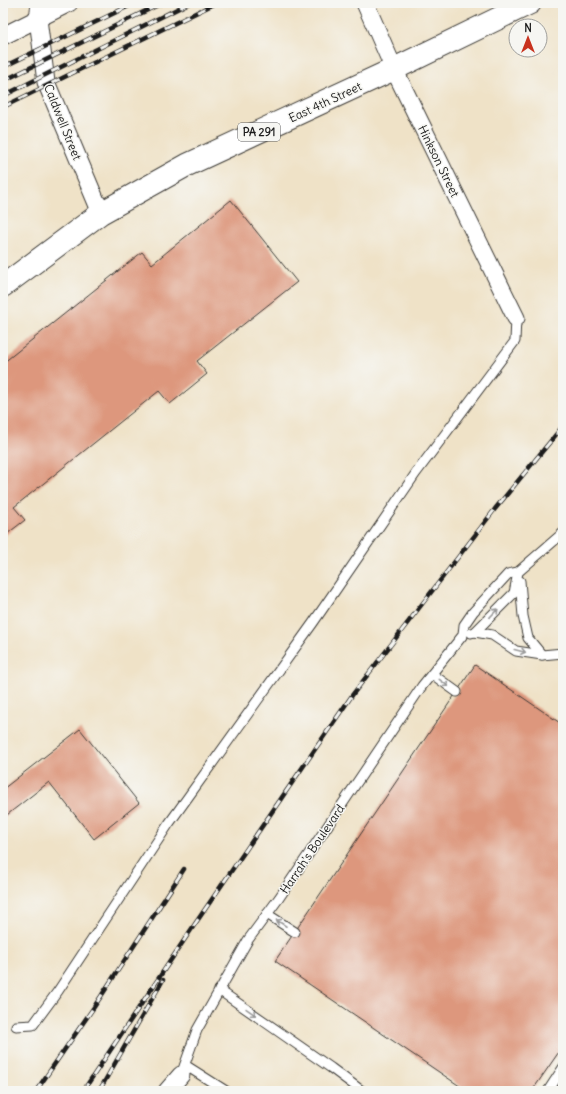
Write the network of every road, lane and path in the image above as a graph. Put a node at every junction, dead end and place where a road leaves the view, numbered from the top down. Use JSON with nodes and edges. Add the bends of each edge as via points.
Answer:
{"nodes":[{"id":1,"x":69,"y":3,"type":"edge"},
{"id":2,"x":365,"y":3,"type":"edge"},
{"id":3,"x":530,"y":3,"type":"edge"},
{"id":4,"x":39,"y":11,"type":"edge"},
{"id":5,"x":3,"y":36,"type":"edge"},
{"id":6,"x":394,"y":69,"type":"junction"},
{"id":7,"x":101,"y":213,"type":"junction"},
{"id":8,"x":3,"y":286,"type":"edge"},
{"id":9,"x":516,"y":318,"type":"joint"},
{"id":10,"x":563,"y":533,"type":"edge"},
{"id":11,"x":518,"y":572,"type":"junction"},
{"id":12,"x":475,"y":632,"type":"junction"},
{"id":13,"x":463,"y":635,"type":"junction"},
{"id":14,"x":563,"y":653,"type":"edge"},
{"id":15,"x":542,"y":655,"type":"junction"},
{"id":16,"x":432,"y":674,"type":"junction"},
{"id":17,"x":457,"y":692,"type":"dead end"},
{"id":18,"x":267,"y":914,"type":"junction"},
{"id":19,"x":295,"y":932,"type":"dead end"},
{"id":20,"x":219,"y":990,"type":"junction"},
{"id":21,"x":16,"y":1026,"type":"dead end"},
{"id":22,"x":563,"y":1068,"type":"edge"},
{"id":23,"x":183,"y":1070,"type":"junction"},
{"id":24,"x":167,"y":1091,"type":"edge"},
{"id":25,"x":176,"y":1091,"type":"edge"},
{"id":26,"x":226,"y":1091,"type":"edge"},
{"id":27,"x":362,"y":1091,"type":"edge"},
{"id":28,"x":548,"y":1091,"type":"edge"}],
"edges":[{"from":1,"to":4,"type":"street"},
{"from":2,"to":6,"type":"street","name":"Hinkson Street"},
{"from":3,"to":6,"type":"main road","name":"East 4th Street","number":"PA 291"},
{"from":4,"to":5,"type":"street"},
{"from":4,"to":7,"type":"street","name":"Caldwell Street","via":[[46,82]]},
{"from":6,"to":7,"type":"main road","name":"East 4th Street","number":"PA 291","via":[[187,166]]},
{"from":6,"to":9,"type":"street","name":"Hinkson Street"},
{"from":7,"to":8,"type":"main road","name":"East 4th Street","number":"PA 291"},
{"from":9,"to":21,"type":"lane","via":[[515,341],[416,473],[313,623],[168,825],[58,991],[33,1025]]},
{"from":10,"to":11,"type":"lane","name":"Harrah's Boulevard"},
{"from":12,"to":11,"type":"lane","one_way":true,"via":[[514,593]]},
{"from":11,"to":13,"type":"lane","name":"Harrah's Boulevard","via":[[508,574],[473,612],[464,625]]},
{"from":11,"to":15,"type":"lane","via":[[528,638]]},
{"from":12,"to":13,"type":"lane"},
{"from":12,"to":15,"type":"lane","one_way":true,"via":[[492,635],[516,651]]},
{"from":13,"to":16,"type":"lane","name":"Harrah's Boulevard"},
{"from":14,"to":15,"type":"lane"},
{"from":16,"to":17,"type":"lane","one_way":true},
{"from":16,"to":18,"type":"lane","name":"Harrah's Boulevard"},
{"from":19,"to":18,"type":"lane","one_way":true},
{"from":18,"to":20,"type":"lane","name":"Harrah's Boulevard","via":[[248,940]]},
{"from":20,"to":23,"type":"lane","name":"Harrah's Boulevard","via":[[197,1030]]},
{"from":20,"to":27,"type":"lane","one_way":true},
{"from":22,"to":28,"type":"lane"},
{"from":23,"to":24,"type":"street","name":"Harrah's Boulevard"},
{"from":23,"to":25,"type":"street","name":"Harrah's Boulevard"},
{"from":23,"to":26,"type":"lane"}]}
